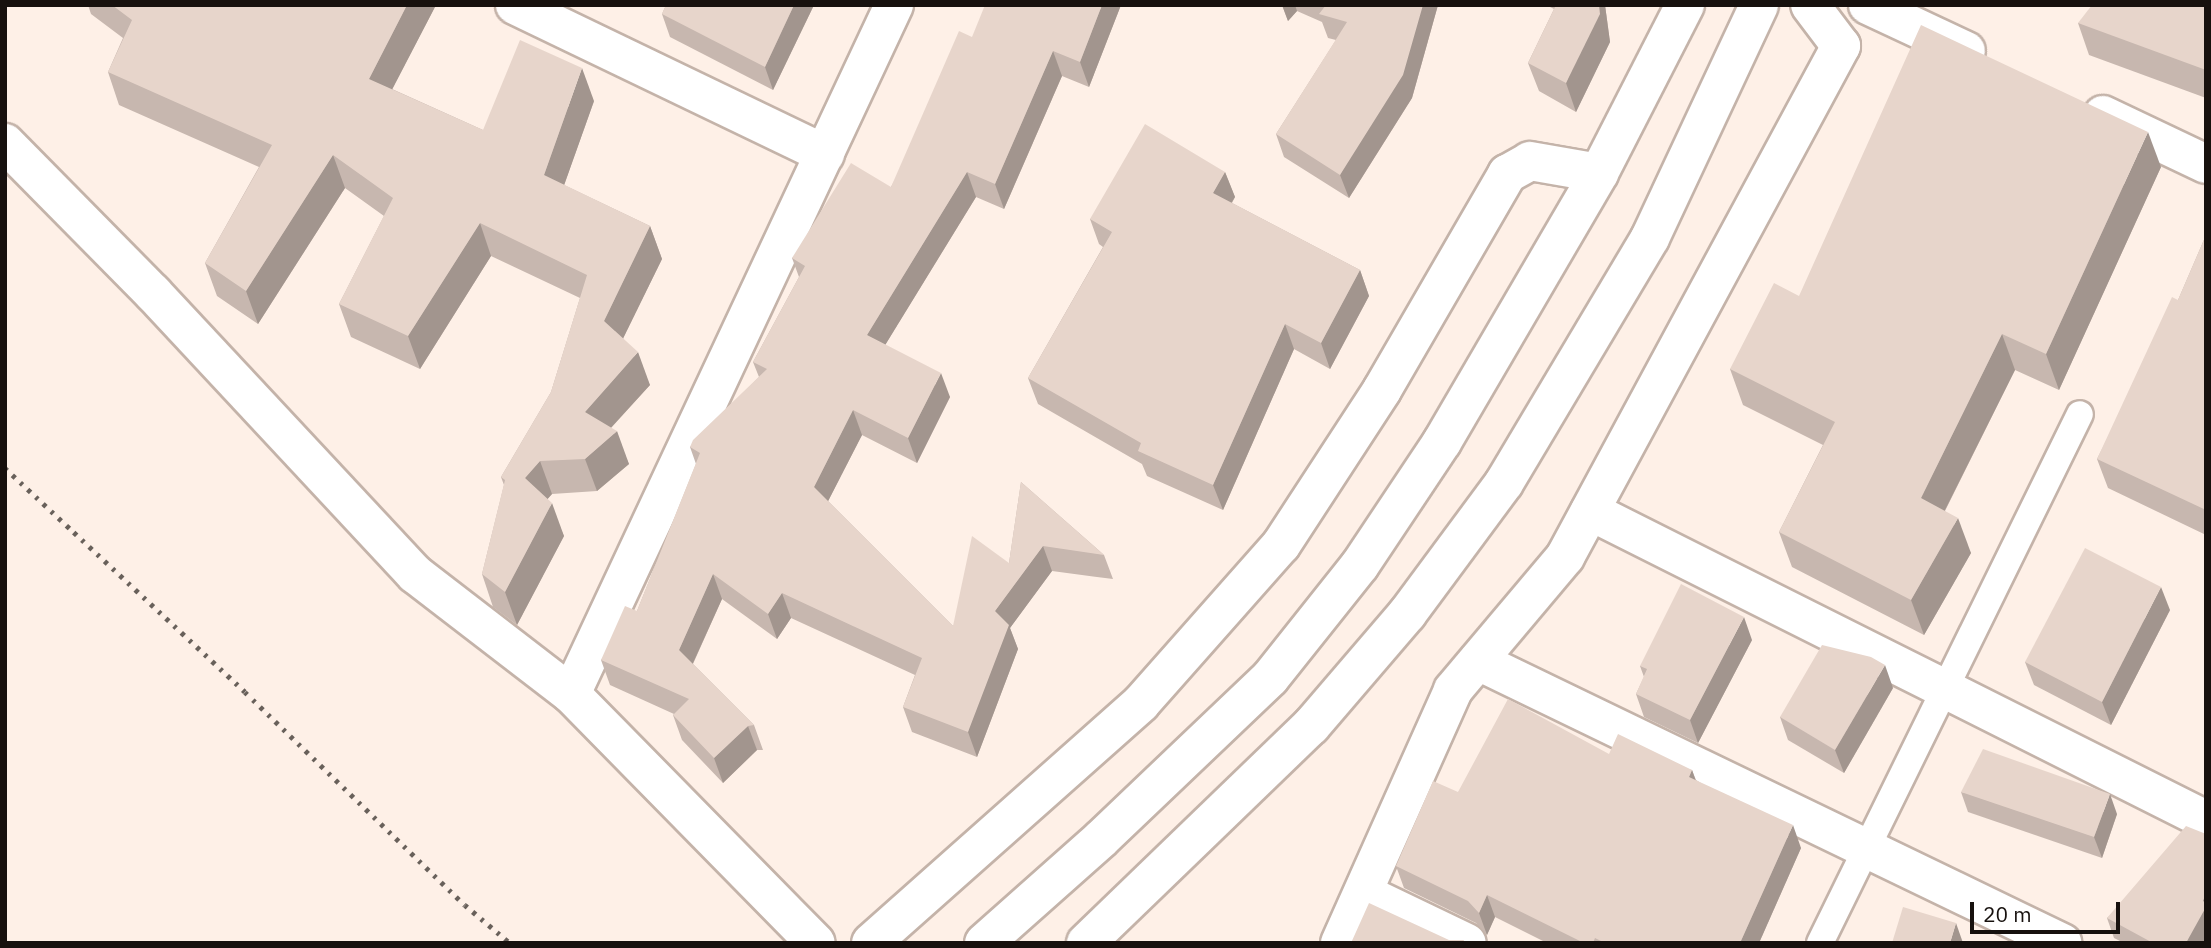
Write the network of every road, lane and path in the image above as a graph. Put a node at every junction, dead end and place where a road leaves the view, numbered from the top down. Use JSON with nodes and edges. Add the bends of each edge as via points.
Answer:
{"nodes":[{"id":1,"x":515,"y":5,"type":"edge"},
{"id":2,"x":894,"y":5,"type":"edge"},
{"id":3,"x":1685,"y":5,"type":"edge"},
{"id":4,"x":1759,"y":5,"type":"edge"},
{"id":5,"x":1810,"y":5,"type":"edge"},
{"id":6,"x":1868,"y":5,"type":"edge"},
{"id":7,"x":1993,"y":64,"type":"edge"},
{"id":8,"x":2068,"y":99,"type":"edge"},
{"id":9,"x":5,"y":143,"type":"edge"},
{"id":10,"x":825,"y":155,"type":"junction"},
{"id":11,"x":2206,"y":163,"type":"edge"},
{"id":12,"x":1600,"y":173,"type":"junction"},
{"id":13,"x":2080,"y":414,"type":"dead end"},
{"id":14,"x":1590,"y":511,"type":"junction"},
{"id":15,"x":1478,"y":661,"type":"junction"},
{"id":16,"x":1945,"y":690,"type":"junction"},
{"id":17,"x":571,"y":694,"type":"junction"},
{"id":18,"x":2206,"y":820,"type":"edge"},
{"id":19,"x":1866,"y":849,"type":"junction"},
{"id":20,"x":1363,"y":893,"type":"junction"},
{"id":21,"x":816,"y":943,"type":"edge"},
{"id":22,"x":871,"y":943,"type":"edge"},
{"id":23,"x":984,"y":943,"type":"edge"},
{"id":24,"x":1086,"y":943,"type":"edge"},
{"id":25,"x":1340,"y":943,"type":"edge"},
{"id":26,"x":1467,"y":943,"type":"edge"},
{"id":27,"x":1820,"y":943,"type":"edge"},
{"id":28,"x":2062,"y":943,"type":"edge"}],
"edges":[{"from":1,"to":10,"type":"street"},
{"from":2,"to":10,"type":"street"},
{"from":3,"to":12,"type":"street"},
{"from":4,"to":24,"type":"street","via":[[1650,238],[1504,483],[1407,614],[1311,726]]},
{"from":5,"to":14,"type":"street","via":[[1841,46]]},
{"from":6,"to":7,"type":"street"},
{"from":8,"to":11,"type":"street"},
{"from":9,"to":17,"type":"street","via":[[153,293],[415,574]]},
{"from":10,"to":17,"type":"street"},
{"from":12,"to":22,"type":"street","via":[[1530,161],[1507,174],[1382,390],[1281,545],[1141,704]]},
{"from":12,"to":23,"type":"street","via":[[1442,442],[1360,565],[1270,678]]},
{"from":13,"to":16,"type":"lane"},
{"from":14,"to":15,"type":"street","via":[[1565,557]]},
{"from":14,"to":16,"type":"street"},
{"from":15,"to":19,"type":"street"},
{"from":15,"to":20,"type":"street","via":[[1453,690]]},
{"from":16,"to":18,"type":"street"},
{"from":16,"to":19,"type":"lane"},
{"from":17,"to":21,"type":"street"},
{"from":19,"to":27,"type":"lane"},
{"from":19,"to":28,"type":"street"},
{"from":20,"to":25,"type":"street"},
{"from":20,"to":26,"type":"street"}]}
